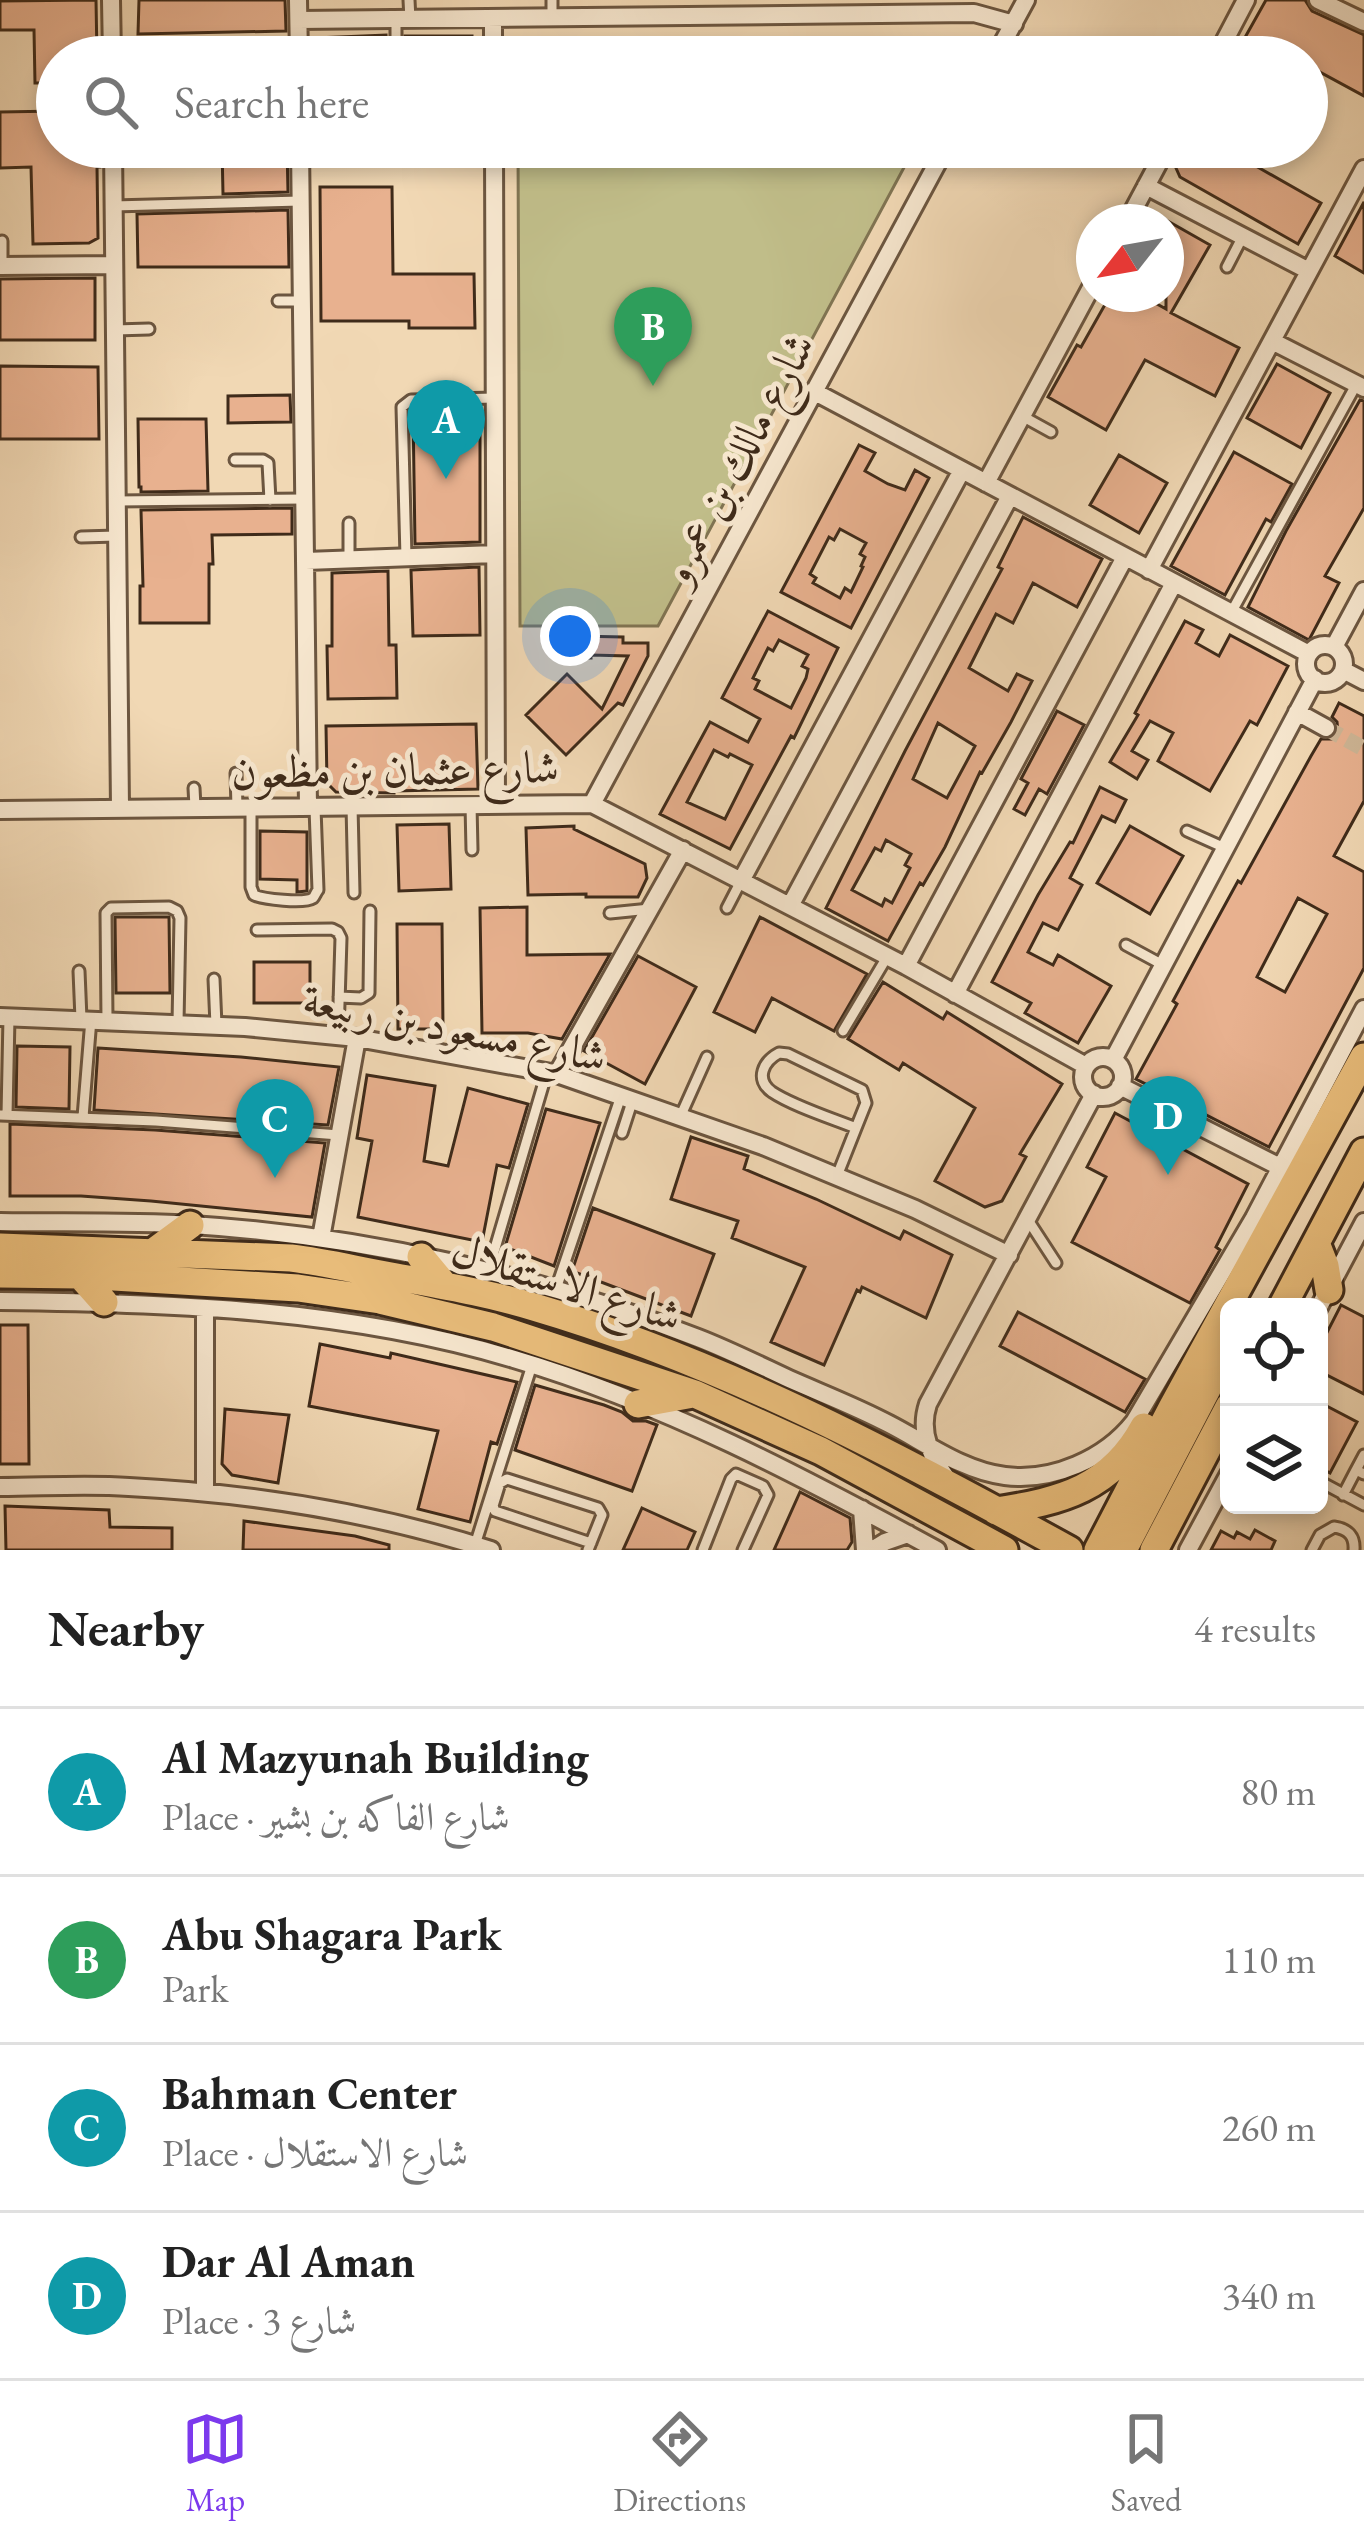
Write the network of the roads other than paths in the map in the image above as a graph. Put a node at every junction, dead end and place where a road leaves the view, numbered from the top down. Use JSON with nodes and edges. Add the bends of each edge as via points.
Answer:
{"nodes":[{"id":1,"x":111,"y":0,"type":"edge"},
{"id":2,"x":298,"y":0,"type":"edge"},
{"id":3,"x":410,"y":0,"type":"edge"},
{"id":4,"x":1026,"y":0,"type":"edge"},
{"id":5,"x":1246,"y":0,"type":"edge"},
{"id":6,"x":1318,"y":0,"type":"edge"},
{"id":7,"x":687,"y":8,"type":"edge"},
{"id":8,"x":552,"y":9,"type":"edge"},
{"id":9,"x":493,"y":10,"type":"edge"},
{"id":10,"x":299,"y":20,"type":"junction"},
{"id":11,"x":403,"y":20,"type":"junction"},
{"id":12,"x":1364,"y":22,"type":"edge"},
{"id":13,"x":1013,"y":24,"type":"junction"},
{"id":14,"x":112,"y":36,"type":"edge"},
{"id":15,"x":299,"y":36,"type":"edge"},
{"id":16,"x":400,"y":36,"type":"edge"},
{"id":17,"x":1006,"y":36,"type":"edge"},
{"id":18,"x":1227,"y":36,"type":"edge"},
{"id":19,"x":113,"y":168,"type":"edge"},
{"id":20,"x":300,"y":168,"type":"edge"},
{"id":21,"x":494,"y":168,"type":"edge"},
{"id":22,"x":935,"y":168,"type":"edge"},
{"id":23,"x":1156,"y":168,"type":"edge"},
{"id":24,"x":1364,"y":169,"type":"edge"},
{"id":25,"x":1146,"y":186,"type":"junction"},
{"id":26,"x":300,"y":201,"type":"junction"},
{"id":27,"x":1136,"y":204,"type":"edge"},
{"id":28,"x":113,"y":206,"type":"junction"},
{"id":29,"x":1243,"y":236,"type":"junction"},
{"id":30,"x":2,"y":241,"type":"edge"},
{"id":31,"x":114,"y":265,"type":"junction"},
{"id":32,"x":1,"y":266,"type":"edge"},
{"id":33,"x":1227,"y":267,"type":"dead end"},
{"id":34,"x":1310,"y":271,"type":"junction"},
{"id":35,"x":302,"y":301,"type":"junction"},
{"id":36,"x":278,"y":302,"type":"dead end"},
{"id":37,"x":1078,"y":312,"type":"edge"},
{"id":38,"x":149,"y":329,"type":"dead end"},
{"id":39,"x":115,"y":330,"type":"junction"},
{"id":40,"x":1272,"y":341,"type":"junction"},
{"id":41,"x":1360,"y":387,"type":"edge"},
{"id":42,"x":813,"y":391,"type":"junction"},
{"id":43,"x":495,"y":398,"type":"junction"},
{"id":44,"x":1022,"y":416,"type":"junction"},
{"id":45,"x":1052,"y":432,"type":"dead end"},
{"id":46,"x":235,"y":460,"type":"dead end"},
{"id":47,"x":962,"y":470,"type":"junction"},
{"id":48,"x":986,"y":483,"type":"junction"},
{"id":49,"x":1010,"y":496,"type":"junction"},
{"id":50,"x":304,"y":499,"type":"junction"},
{"id":51,"x":270,"y":500,"type":"junction"},
{"id":52,"x":117,"y":501,"type":"junction"},
{"id":53,"x":349,"y":523,"type":"dead end"},
{"id":54,"x":117,"y":536,"type":"junction"},
{"id":55,"x":81,"y":537,"type":"dead end"},
{"id":56,"x":495,"y":554,"type":"junction"},
{"id":57,"x":406,"y":557,"type":"junction"},
{"id":58,"x":1125,"y":557,"type":"junction"},
{"id":59,"x":350,"y":559,"type":"junction"},
{"id":60,"x":306,"y":561,"type":"junction"},
{"id":61,"x":1149,"y":570,"type":"junction"},
{"id":62,"x":1174,"y":583,"type":"junction"},
{"id":63,"x":1364,"y":591,"type":"edge"},
{"id":64,"x":1231,"y":613,"type":"junction"},
{"id":65,"x":1334,"y":647,"type":"junction"},
{"id":66,"x":1309,"y":654,"type":"junction"},
{"id":67,"x":1342,"y":670,"type":"junction"},
{"id":68,"x":1315,"y":679,"type":"junction"},
{"id":69,"x":1364,"y":681,"type":"edge"},
{"id":70,"x":1297,"y":712,"type":"junction"},
{"id":71,"x":1326,"y":728,"type":"tunnel mouth"},
{"id":72,"x":236,"y":773,"type":"dead end"},
{"id":73,"x":592,"y":804,"type":"junction"},
{"id":74,"x":471,"y":805,"type":"junction"},
{"id":75,"x":496,"y":805,"type":"junction"},
{"id":76,"x":352,"y":806,"type":"junction"},
{"id":77,"x":244,"y":807,"type":"junction"},
{"id":78,"x":312,"y":807,"type":"junction"},
{"id":79,"x":120,"y":808,"type":"junction"},
{"id":80,"x":0,"y":810,"type":"edge"},
{"id":81,"x":1187,"y":831,"type":"dead end"},
{"id":82,"x":1225,"y":848,"type":"junction"},
{"id":83,"x":472,"y":850,"type":"dead end"},
{"id":84,"x":683,"y":850,"type":"junction"},
{"id":85,"x":741,"y":881,"type":"junction"},
{"id":86,"x":353,"y":893,"type":"dead end"},
{"id":87,"x":790,"y":906,"type":"junction"},
{"id":88,"x":727,"y":908,"type":"dead end"},
{"id":89,"x":650,"y":909,"type":"junction"},
{"id":90,"x":370,"y":911,"type":"dead end"},
{"id":91,"x":610,"y":913,"type":"dead end"},
{"id":92,"x":257,"y":930,"type":"dead end"},
{"id":93,"x":1126,"y":945,"type":"dead end"},
{"id":94,"x":887,"y":956,"type":"junction"},
{"id":95,"x":1163,"y":965,"type":"junction"},
{"id":96,"x":906,"y":966,"type":"junction"},
{"id":97,"x":79,"y":971,"type":"dead end"},
{"id":98,"x":214,"y":979,"type":"dead end"},
{"id":99,"x":955,"y":994,"type":"junction"},
{"id":100,"x":339,"y":998,"type":"junction"},
{"id":101,"x":1364,"y":1009,"type":"edge"},
{"id":102,"x":4,"y":1017,"type":"edge"},
{"id":103,"x":93,"y":1019,"type":"junction"},
{"id":104,"x":178,"y":1023,"type":"junction"},
{"id":105,"x":215,"y":1024,"type":"junction"},
{"id":106,"x":844,"y":1030,"type":"dead end"},
{"id":107,"x":347,"y":1037,"type":"junction"},
{"id":108,"x":1356,"y":1050,"type":"edge"},
{"id":109,"x":707,"y":1057,"type":"dead end"},
{"id":110,"x":1113,"y":1060,"type":"junction"},
{"id":111,"x":1086,"y":1066,"type":"junction"},
{"id":112,"x":552,"y":1073,"type":"junction"},
{"id":113,"x":1120,"y":1086,"type":"junction"},
{"id":114,"x":1094,"y":1094,"type":"junction"},
{"id":115,"x":627,"y":1098,"type":"junction"},
{"id":116,"x":4,"y":1115,"type":"edge"},
{"id":117,"x":681,"y":1115,"type":"junction"},
{"id":118,"x":83,"y":1117,"type":"junction"},
{"id":119,"x":856,"y":1128,"type":"junction"},
{"id":120,"x":622,"y":1132,"type":"dead end"},
{"id":121,"x":339,"y":1135,"type":"junction"},
{"id":122,"x":1364,"y":1152,"type":"edge"},
{"id":123,"x":1312,"y":1156,"type":"junction"},
{"id":124,"x":1280,"y":1168,"type":"junction"},
{"id":125,"x":836,"y":1176,"type":"junction"},
{"id":126,"x":1253,"y":1218,"type":"junction"},
{"id":127,"x":1028,"y":1220,"type":"junction"},
{"id":128,"x":0,"y":1222,"type":"edge"},
{"id":129,"x":1364,"y":1222,"type":"edge"},
{"id":130,"x":190,"y":1225,"type":"junction"},
{"id":131,"x":321,"y":1238,"type":"junction"},
{"id":132,"x":1316,"y":1243,"type":"junction"},
{"id":133,"x":0,"y":1247,"type":"edge"},
{"id":134,"x":41,"y":1248,"type":"junction"},
{"id":135,"x":152,"y":1252,"type":"junction"},
{"id":136,"x":1258,"y":1252,"type":"junction"},
{"id":137,"x":1009,"y":1255,"type":"junction"},
{"id":138,"x":421,"y":1256,"type":"junction"},
{"id":139,"x":0,"y":1259,"type":"edge"},
{"id":140,"x":1056,"y":1263,"type":"dead end"},
{"id":141,"x":488,"y":1272,"type":"junction"},
{"id":142,"x":0,"y":1274,"type":"edge"},
{"id":143,"x":80,"y":1275,"type":"junction"},
{"id":144,"x":445,"y":1286,"type":"junction"},
{"id":145,"x":545,"y":1298,"type":"junction"},
{"id":146,"x":1255,"y":1298,"type":"edge"},
{"id":147,"x":1287,"y":1298,"type":"edge"},
{"id":148,"x":1324,"y":1298,"type":"edge"},
{"id":149,"x":1325,"y":1298,"type":"edge"},
{"id":150,"x":0,"y":1301,"type":"edge"},
{"id":151,"x":104,"y":1302,"type":"junction"},
{"id":152,"x":206,"y":1308,"type":"junction"},
{"id":153,"x":454,"y":1318,"type":"junction"},
{"id":154,"x":493,"y":1327,"type":"junction"},
{"id":155,"x":700,"y":1338,"type":"junction"},
{"id":156,"x":666,"y":1353,"type":"junction"},
{"id":157,"x":521,"y":1361,"type":"junction"},
{"id":158,"x":1220,"y":1364,"type":"edge"},
{"id":159,"x":695,"y":1394,"type":"junction"},
{"id":160,"x":638,"y":1404,"type":"junction"},
{"id":161,"x":928,"y":1404,"type":"junction"},
{"id":162,"x":1172,"y":1408,"type":"junction"},
{"id":163,"x":888,"y":1423,"type":"junction"},
{"id":164,"x":1220,"y":1424,"type":"edge"},
{"id":165,"x":928,"y":1446,"type":"junction"},
{"id":166,"x":1364,"y":1455,"type":"edge"},
{"id":167,"x":1360,"y":1472,"type":"edge"},
{"id":168,"x":1328,"y":1486,"type":"edge"},
{"id":169,"x":0,"y":1487,"type":"edge"},
{"id":170,"x":958,"y":1491,"type":"junction"},
{"id":171,"x":1220,"y":1491,"type":"edge"},
{"id":172,"x":206,"y":1492,"type":"junction"},
{"id":173,"x":1342,"y":1495,"type":"junction"},
{"id":174,"x":908,"y":1498,"type":"junction"},
{"id":175,"x":1364,"y":1505,"type":"edge"},
{"id":176,"x":862,"y":1509,"type":"junction"},
{"id":177,"x":996,"y":1511,"type":"junction"},
{"id":178,"x":908,"y":1534,"type":"junction"},
{"id":179,"x":483,"y":1547,"type":"edge"},
{"id":180,"x":589,"y":1547,"type":"edge"},
{"id":181,"x":703,"y":1550,"type":"edge"},
{"id":182,"x":742,"y":1550,"type":"edge"},
{"id":183,"x":869,"y":1550,"type":"edge"},
{"id":184,"x":937,"y":1550,"type":"edge"},
{"id":185,"x":966,"y":1550,"type":"edge"},
{"id":186,"x":1004,"y":1550,"type":"edge"},
{"id":187,"x":1069,"y":1550,"type":"edge"},
{"id":188,"x":1098,"y":1550,"type":"edge"},
{"id":189,"x":1123,"y":1550,"type":"edge"},
{"id":190,"x":1154,"y":1550,"type":"edge"},
{"id":191,"x":1188,"y":1550,"type":"edge"},
{"id":192,"x":1312,"y":1550,"type":"edge"},
{"id":193,"x":1354,"y":1550,"type":"edge"}],
"edges":[{"from":1,"to":14,"type":"street"},
{"from":2,"to":10,"type":"street"},
{"from":3,"to":11,"type":"lane"},
{"from":4,"to":13,"type":"street"},
{"from":5,"to":18,"type":"street"},
{"from":6,"to":12,"type":"street"},
{"from":7,"to":8,"type":"street"},
{"from":7,"to":13,"type":"street","via":[[974,13]]},
{"from":8,"to":9,"type":"street"},
{"from":9,"to":11,"type":"street"},
{"from":10,"to":11,"type":"street"},
{"from":10,"to":15,"type":"street"},
{"from":11,"to":16,"type":"lane"},
{"from":13,"to":17,"type":"street"},
{"from":19,"to":28,"type":"street"},
{"from":20,"to":26,"type":"street"},
{"from":21,"to":43,"type":"street"},
{"from":22,"to":42,"type":"street","name":"شارع مالك بن عمرو"},
{"from":23,"to":25,"type":"street"},
{"from":24,"to":34,"type":"street"},
{"from":25,"to":27,"type":"street"},
{"from":25,"to":29,"type":"street"},
{"from":26,"to":28,"type":"lane"},
{"from":26,"to":35,"type":"street"},
{"from":28,"to":31,"type":"street"},
{"from":29,"to":33,"type":"lane"},
{"from":29,"to":34,"type":"street"},
{"from":30,"to":32,"type":"lane"},
{"from":31,"to":32,"type":"street"},
{"from":31,"to":39,"type":"street"},
{"from":34,"to":40,"type":"street"},
{"from":35,"to":36,"type":"lane"},
{"from":35,"to":50,"type":"street"},
{"from":37,"to":44,"type":"street"},
{"from":38,"to":39,"type":"lane"},
{"from":39,"to":52,"type":"street"},
{"from":40,"to":41,"type":"street"},
{"from":40,"to":61,"type":"street"},
{"from":41,"to":64,"type":"lane"},
{"from":42,"to":47,"type":"street"},
{"from":42,"to":73,"type":"street","name":"شارع مالك بن عمرو"},
{"from":43,"to":56,"type":"street"},
{"from":43,"to":57,"type":"lane","via":[[412,400],[402,407]]},
{"from":44,"to":45,"type":"lane"},
{"from":44,"to":48,"type":"street"},
{"from":46,"to":51,"type":"lane","via":[[268,463]]},
{"from":47,"to":48,"type":"street"},
{"from":47,"to":85,"type":"street"},
{"from":48,"to":49,"type":"street"},
{"from":49,"to":58,"type":"street"},
{"from":49,"to":87,"type":"street"},
{"from":50,"to":51,"type":"lane"},
{"from":50,"to":60,"type":"street"},
{"from":51,"to":52,"type":"lane"},
{"from":52,"to":54,"type":"street"},
{"from":53,"to":59,"type":"lane"},
{"from":54,"to":55,"type":"lane"},
{"from":54,"to":79,"type":"street"},
{"from":56,"to":57,"type":"street"},
{"from":56,"to":75,"type":"street"},
{"from":57,"to":59,"type":"street"},
{"from":58,"to":61,"type":"street"},
{"from":58,"to":96,"type":"street"},
{"from":59,"to":60,"type":"street"},
{"from":60,"to":78,"type":"street"},
{"from":61,"to":62,"type":"street"},
{"from":62,"to":64,"type":"street"},
{"from":62,"to":99,"type":"street"},
{"from":63,"to":65,"type":"street"},
{"from":64,"to":66,"type":"street"},
{"from":65,"to":66,"type":"street"},
{"from":65,"to":67,"type":"street"},
{"from":66,"to":68,"type":"street"},
{"from":67,"to":68,"type":"street","via":[[1331,682]]},
{"from":67,"to":69,"type":"street"},
{"from":68,"to":70,"type":"street"},
{"from":70,"to":71,"type":"street"},
{"from":70,"to":82,"type":"street"},
{"from":72,"to":77,"type":"lane"},
{"from":73,"to":75,"type":"street","name":"شارع عثمان بن مظعون"},
{"from":73,"to":84,"type":"street","name":"شارع عثمان بن مظعون"},
{"from":74,"to":75,"type":"street","name":"شارع عثمان بن مظعون"},
{"from":74,"to":76,"type":"street","name":"شارع عثمان بن مظعون"},
{"from":74,"to":83,"type":"lane"},
{"from":76,"to":78,"type":"street","name":"شارع عثمان بن مظعون"},
{"from":76,"to":86,"type":"lane"},
{"from":77,"to":78,"type":"street","name":"شارع عثمان بن مظعون"},
{"from":77,"to":78,"type":"lane","via":[[254,895],[307,900],[318,890]]},
{"from":77,"to":79,"type":"street","name":"شارع عثمان بن مظعون","via":[[195,798]]},
{"from":79,"to":80,"type":"street","name":"شارع عثمان بن مظعون"},
{"from":81,"to":82,"type":"lane"},
{"from":82,"to":95,"type":"street"},
{"from":84,"to":85,"type":"street","name":"شارع عثمان بن مظعون"},
{"from":84,"to":89,"type":"street"},
{"from":85,"to":87,"type":"street","name":"شارع عثمان بن مظعون"},
{"from":85,"to":88,"type":"lane"},
{"from":87,"to":94,"type":"street","name":"شارع عثمان بن مظعون"},
{"from":89,"to":91,"type":"lane"},
{"from":89,"to":112,"type":"street"},
{"from":90,"to":100,"type":"lane","via":[[369,992]]},
{"from":92,"to":100,"type":"lane","via":[[338,932]]},
{"from":93,"to":95,"type":"lane"},
{"from":94,"to":96,"type":"street","name":"شارع عثمان بن مظعون"},
{"from":94,"to":106,"type":"lane"},
{"from":95,"to":110,"type":"street"},
{"from":96,"to":99,"type":"street","name":"شارع عثمان بن مظعون"},
{"from":97,"to":103,"type":"lane"},
{"from":98,"to":105,"type":"lane"},
{"from":99,"to":111,"type":"street","name":"شارع عثمان بن مظعون"},
{"from":100,"to":107,"type":"lane"},
{"from":101,"to":108,"type":"street","name":"شارع الاستقلال"},
{"from":102,"to":103,"type":"street","name":"شارع مسعود بن ربيعة"},
{"from":102,"to":116,"type":"lane"},
{"from":103,"to":104,"type":"street","name":"شارع مسعود بن ربيعة"},
{"from":103,"to":104,"type":"lane","via":[[106,913],[169,907],[180,918]]},
{"from":103,"to":118,"type":"lane"},
{"from":104,"to":105,"type":"street","name":"شارع مسعود بن ربيعة"},
{"from":105,"to":107,"type":"street","name":"شارع مسعود بن ربيعة"},
{"from":107,"to":112,"type":"street","name":"شارع مسعود بن ربيعة"},
{"from":107,"to":121,"type":"street"},
{"from":108,"to":123,"type":"main road"},
{"from":108,"to":124,"type":"street","name":"شارع الاستقلال"},
{"from":109,"to":117,"type":"lane"},
{"from":110,"to":111,"type":"street"},
{"from":110,"to":113,"type":"street"},
{"from":111,"to":114,"type":"street","via":[[1083,1079]]},
{"from":112,"to":115,"type":"street","name":"شارع مسعود بن ربيعة"},
{"from":112,"to":141,"type":"lane"},
{"from":113,"to":114,"type":"street","via":[[1109,1096]]},
{"from":113,"to":124,"type":"street"},
{"from":114,"to":127,"type":"street"},
{"from":115,"to":117,"type":"street","name":"شارع مسعود بن ربيعة"},
{"from":115,"to":120,"type":"lane"},
{"from":115,"to":145,"type":"lane"},
{"from":116,"to":118,"type":"lane"},
{"from":117,"to":125,"type":"street","name":"شارع مسعود بن ربيعة"},
{"from":118,"to":121,"type":"lane"},
{"from":119,"to":119,"type":"lane","via":[[771,1091],[762,1077],[766,1062],[788,1054],[860,1088],[867,1099]]},
{"from":119,"to":125,"type":"lane"},
{"from":121,"to":131,"type":"street"},
{"from":122,"to":132,"type":"main road"},
{"from":123,"to":136,"type":"main road"},
{"from":123,"to":146,"type":"main road","via":[[1301,1209]]},
{"from":124,"to":126,"type":"street","name":"شارع الاستقلال"},
{"from":125,"to":137,"type":"street","name":"شارع مسعود بن ربيعة"},
{"from":126,"to":136,"type":"main road"},
{"from":126,"to":165,"type":"street","name":"شارع الاستقلال","via":[[1134,1422],[1111,1447],[1027,1477],[992,1474]]},
{"from":127,"to":137,"type":"street"},
{"from":127,"to":140,"type":"lane"},
{"from":128,"to":130,"type":"street","name":"شارع الاستقلال"},
{"from":129,"to":149,"type":"street"},
{"from":130,"to":131,"type":"street","name":"شارع الاستقلال"},
{"from":130,"to":135,"type":"main road"},
{"from":131,"to":138,"type":"street","name":"شارع الاستقلال"},
{"from":132,"to":147,"type":"main road"},
{"from":132,"to":148,"type":"main road"},
{"from":133,"to":134,"type":"main road","name":"شارع الاستقلال"},
{"from":134,"to":135,"type":"main road","name":"شارع الاستقلال"},
{"from":134,"to":139,"type":"main road"},
{"from":135,"to":144,"type":"main road","name":"شارع الاستقلال","via":[[324,1262]]},
{"from":136,"to":162,"type":"main road"},
{"from":137,"to":161,"type":"street"},
{"from":138,"to":141,"type":"street","name":"شارع الاستقلال"},
{"from":138,"to":144,"type":"main road"},
{"from":141,"to":145,"type":"street","name":"شارع الاستقلال"},
{"from":142,"to":143,"type":"main road","name":"شارع الاستقلال"},
{"from":143,"to":151,"type":"main road"},
{"from":143,"to":153,"type":"main road","name":"شارع الاستقلال","via":[[298,1288]]},
{"from":144,"to":145,"type":"main road","name":"شارع الاستقلال"},
{"from":145,"to":153,"type":"main road","via":[[535,1324],[472,1309]]},
{"from":145,"to":155,"type":"street","name":"شارع الاستقلال"},
{"from":145,"to":156,"type":"main road","name":"شارع الاستقلال"},
{"from":150,"to":151,"type":"street","name":"شارع الاستقلال"},
{"from":151,"to":152,"type":"street","name":"شارع الاستقلال"},
{"from":152,"to":157,"type":"street","name":"شارع الاستقلال","via":[[389,1330]]},
{"from":152,"to":172,"type":"street"},
{"from":153,"to":154,"type":"main road","name":"شارع الاستقلال"},
{"from":154,"to":157,"type":"main road"},
{"from":154,"to":159,"type":"main road","name":"شارع الاستقلال"},
{"from":155,"to":156,"type":"main road"},
{"from":155,"to":163,"type":"street","name":"شارع الاستقلال"},
{"from":156,"to":170,"type":"main road","name":"شارع الاستقلال"},
{"from":157,"to":160,"type":"street","name":"شارع الاستقلال"},
{"from":157,"to":179,"type":"lane"},
{"from":158,"to":189,"type":"main road"},
{"from":159,"to":160,"type":"main road"},
{"from":159,"to":174,"type":"main road","name":"شارع الاستقلال"},
{"from":160,"to":176,"type":"street","name":"شارع الاستقلال"},
{"from":161,"to":163,"type":"street"},
{"from":161,"to":165,"type":"street"},
{"from":162,"to":177,"type":"main road","via":[[1152,1418],[1103,1477]]},
{"from":162,"to":188,"type":"main road"},
{"from":163,"to":165,"type":"street","name":"شارع الاستقلال"},
{"from":164,"to":190,"type":"main road"},
{"from":165,"to":170,"type":"street"},
{"from":166,"to":167,"type":"lane"},
{"from":167,"to":173,"type":"lane"},
{"from":168,"to":173,"type":"lane"},
{"from":169,"to":172,"type":"street"},
{"from":170,"to":177,"type":"main road","name":"شارع الاستقلال"},
{"from":171,"to":191,"type":"street"},
{"from":172,"to":179,"type":"street","via":[[390,1521]]},
{"from":173,"to":175,"type":"lane"},
{"from":174,"to":185,"type":"main road","via":[[925,1523]]},
{"from":174,"to":186,"type":"main road","name":"شارع الاستقلال"},
{"from":176,"to":178,"type":"street","name":"شارع الاستقلال"},
{"from":176,"to":183,"type":"street"},
{"from":177,"to":187,"type":"main road","name":"شارع الاستقلال"},
{"from":178,"to":183,"type":"street"},
{"from":178,"to":184,"type":"street","name":"شارع الاستقلال"},
{"from":180,"to":180,"type":"lane","via":[[598,1508],[501,1481],[495,1510]]},
{"from":181,"to":182,"type":"lane","via":[[736,1474],[767,1491]]},
{"from":192,"to":193,"type":"lane","via":[[1334,1527],[1350,1532]]}]}
